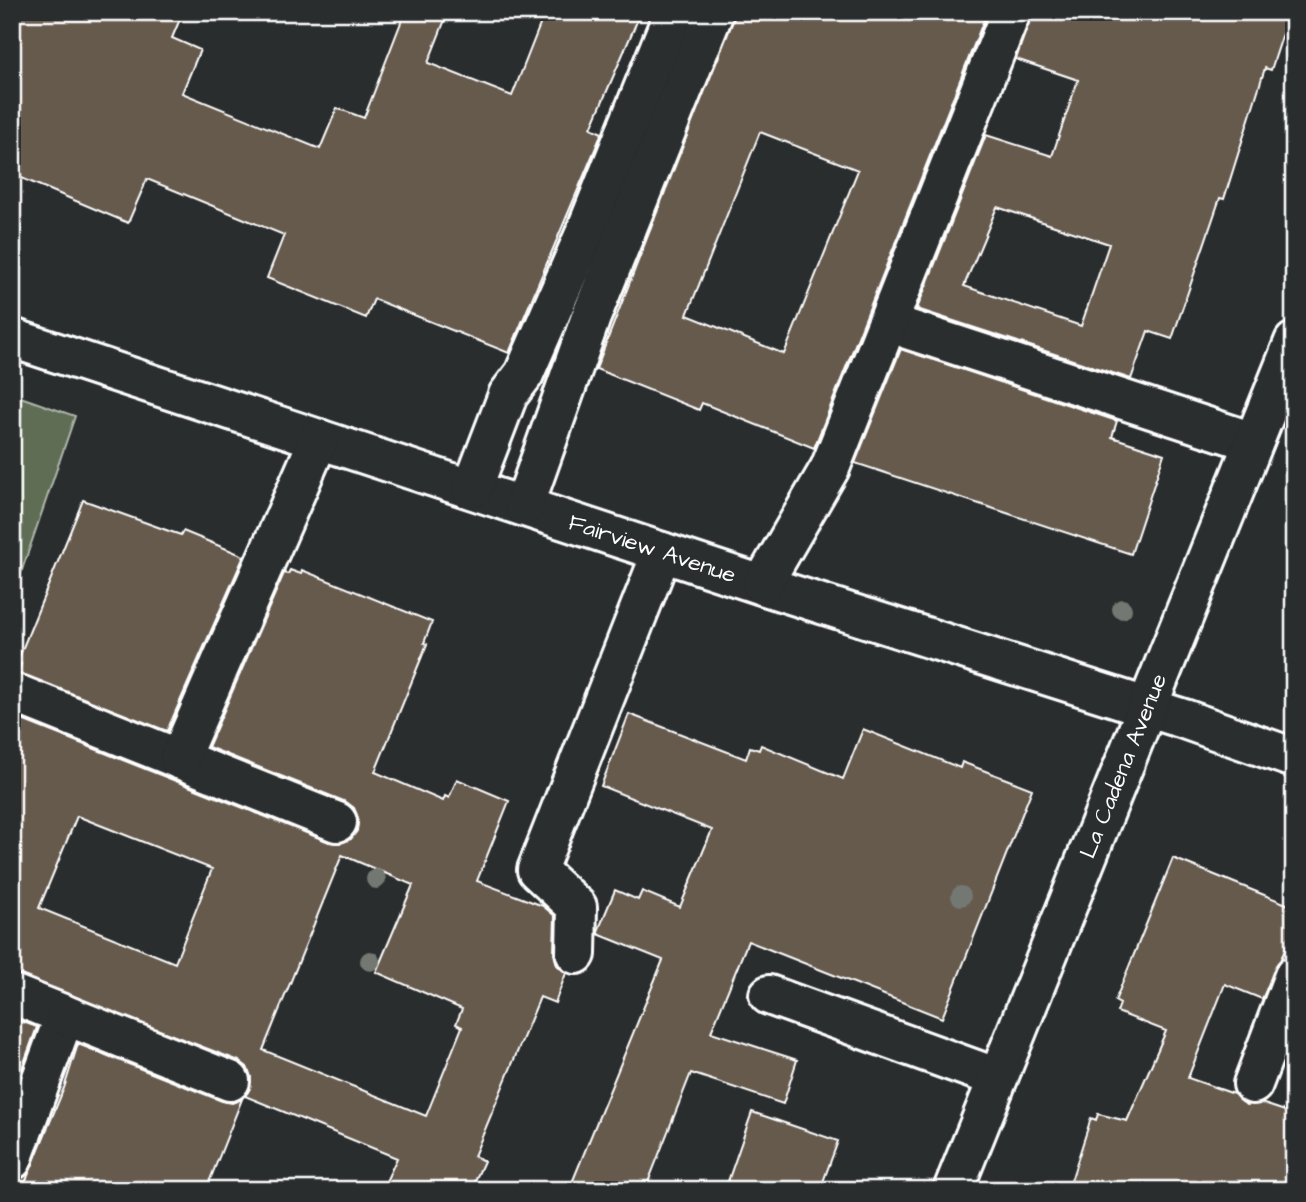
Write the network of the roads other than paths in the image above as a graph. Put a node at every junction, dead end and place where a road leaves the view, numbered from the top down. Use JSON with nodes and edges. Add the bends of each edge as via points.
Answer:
{"nodes":[{"id":1,"x":674,"y":12,"type":"edge"},
{"id":2,"x":714,"y":12,"type":"edge"},
{"id":3,"x":1011,"y":12,"type":"edge"},
{"id":4,"x":910,"y":330,"type":"dead end"},
{"id":5,"x":12,"y":338,"type":"edge"},
{"id":6,"x":1294,"y":342,"type":"edge"},
{"id":7,"x":319,"y":439,"type":"junction"},
{"id":8,"x":1253,"y":442,"type":"junction"},
{"id":9,"x":472,"y":489,"type":"junction"},
{"id":10,"x":524,"y":506,"type":"junction"},
{"id":11,"x":662,"y":552,"type":"junction"},
{"id":12,"x":762,"y":585,"type":"junction"},
{"id":13,"x":19,"y":695,"type":"dead end"},
{"id":14,"x":1147,"y":707,"type":"junction"},
{"id":15,"x":1294,"y":758,"type":"edge"},
{"id":16,"x":179,"y":759,"type":"junction"},
{"id":17,"x":337,"y":822,"type":"dead end"},
{"id":18,"x":576,"y":954,"type":"dead end"},
{"id":19,"x":1294,"y":976,"type":"edge"},
{"id":20,"x":12,"y":994,"type":"edge"},
{"id":21,"x":769,"y":995,"type":"dead end"},
{"id":22,"x":65,"y":1015,"type":"junction"},
{"id":23,"x":998,"y":1078,"type":"junction"},
{"id":24,"x":230,"y":1081,"type":"dead end"},
{"id":25,"x":1253,"y":1084,"type":"dead end"},
{"id":26,"x":12,"y":1160,"type":"edge"},
{"id":27,"x":953,"y":1190,"type":"edge"}],
"edges":[{"from":1,"to":9,"type":"street","via":[[584,236],[524,374],[508,395]]},
{"from":2,"to":10,"type":"street","via":[[591,317]]},
{"from":3,"to":12,"type":"street","via":[[830,468]]},
{"from":4,"to":8,"type":"street"},
{"from":5,"to":7,"type":"street","name":"Fairview Avenue"},
{"from":6,"to":8,"type":"street","name":"La Cadena Avenue"},
{"from":7,"to":9,"type":"street","name":"Fairview Avenue"},
{"from":7,"to":16,"type":"street"},
{"from":8,"to":14,"type":"street","name":"La Cadena Avenue"},
{"from":9,"to":10,"type":"street","name":"Fairview Avenue"},
{"from":10,"to":11,"type":"street","name":"Fairview Avenue"},
{"from":11,"to":12,"type":"street","name":"Fairview Avenue"},
{"from":11,"to":18,"type":"street","via":[[537,870],[577,907]]},
{"from":12,"to":14,"type":"street","name":"Fairview Avenue"},
{"from":13,"to":16,"type":"street"},
{"from":14,"to":15,"type":"street","name":"Fairview Avenue"},
{"from":14,"to":23,"type":"street","name":"La Cadena Avenue"},
{"from":16,"to":17,"type":"street"},
{"from":19,"to":25,"type":"street"},
{"from":20,"to":22,"type":"street"},
{"from":21,"to":23,"type":"street"},
{"from":22,"to":24,"type":"street"},
{"from":22,"to":26,"type":"street"},
{"from":23,"to":27,"type":"street","name":"La Cadena Avenue"}]}
